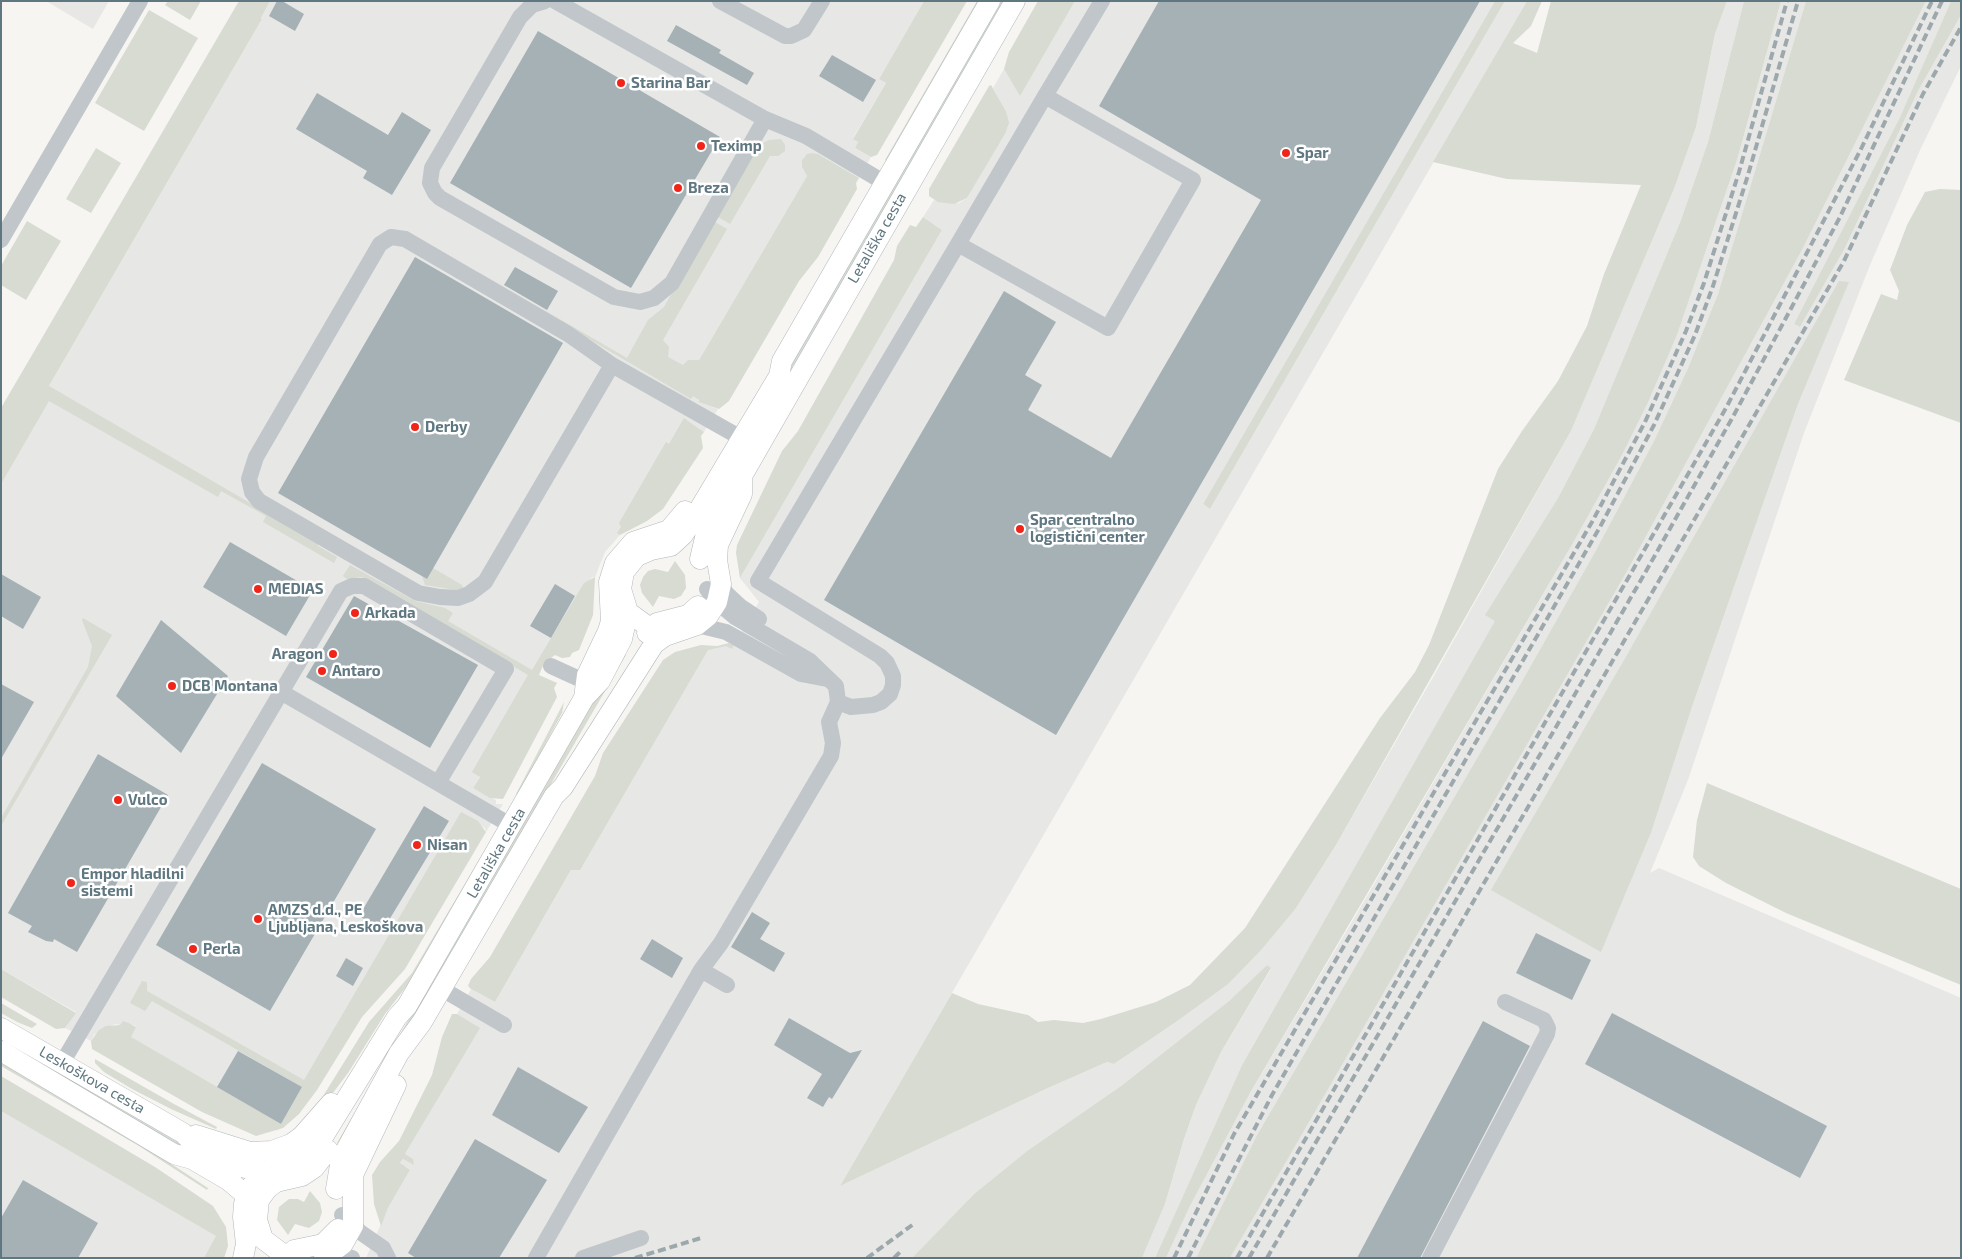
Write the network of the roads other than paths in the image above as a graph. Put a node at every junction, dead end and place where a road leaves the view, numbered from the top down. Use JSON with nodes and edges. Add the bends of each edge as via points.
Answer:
{"nodes":[{"id":1,"x":140,"y":1,"type":"edge"},
{"id":2,"x":545,"y":1,"type":"edge"},
{"id":3,"x":555,"y":1,"type":"edge"},
{"id":4,"x":720,"y":1,"type":"edge"},
{"id":5,"x":822,"y":1,"type":"edge"},
{"id":6,"x":990,"y":1,"type":"edge"},
{"id":7,"x":1014,"y":1,"type":"edge"},
{"id":8,"x":1102,"y":1,"type":"edge"},
{"id":9,"x":1044,"y":96,"type":"junction"},
{"id":10,"x":765,"y":119,"type":"junction"},
{"id":11,"x":885,"y":183,"type":"junction"},
{"id":12,"x":1,"y":240,"type":"edge"},
{"id":13,"x":958,"y":244,"type":"junction"},
{"id":14,"x":782,"y":361,"type":"junction"},
{"id":15,"x":612,"y":365,"type":"junction"},
{"id":16,"x":734,"y":434,"type":"junction"},
{"id":17,"x":742,"y":476,"type":"junction"},
{"id":18,"x":669,"y":538,"type":"junction"},
{"id":19,"x":700,"y":559,"type":"junction"},
{"id":20,"x":715,"y":592,"type":"junction"},
{"id":21,"x":628,"y":612,"type":"junction"},
{"id":22,"x":697,"y":625,"type":"junction"},
{"id":23,"x":650,"y":628,"type":"junction"},
{"id":24,"x":670,"y":634,"type":"junction"},
{"id":25,"x":551,"y":666,"type":"dead end"},
{"id":26,"x":828,"y":679,"type":"junction"},
{"id":27,"x":585,"y":690,"type":"junction"},
{"id":28,"x":281,"y":692,"type":"junction"},
{"id":29,"x":838,"y":702,"type":"junction"},
{"id":30,"x":438,"y":783,"type":"junction"},
{"id":31,"x":554,"y":796,"type":"junction"},
{"id":32,"x":512,"y":826,"type":"junction"},
{"id":33,"x":701,"y":970,"type":"junction"},
{"id":34,"x":727,"y":985,"type":"dead end"},
{"id":35,"x":442,"y":989,"type":"junction"},
{"id":36,"x":1505,"y":1002,"type":"dead end"},
{"id":37,"x":408,"y":1006,"type":"junction"},
{"id":38,"x":422,"y":1022,"type":"junction"},
{"id":39,"x":504,"y":1025,"type":"dead end"},
{"id":40,"x":1,"y":1028,"type":"edge"},
{"id":41,"x":1,"y":1052,"type":"edge"},
{"id":42,"x":62,"y":1063,"type":"junction"},
{"id":43,"x":352,"y":1089,"type":"junction"},
{"id":44,"x":182,"y":1133,"type":"junction"},
{"id":45,"x":305,"y":1165,"type":"junction"},
{"id":46,"x":267,"y":1172,"type":"junction"},
{"id":47,"x":336,"y":1188,"type":"junction"},
{"id":48,"x":248,"y":1208,"type":"junction"},
{"id":49,"x":348,"y":1221,"type":"junction"},
{"id":50,"x":641,"y":1238,"type":"dead end"},
{"id":51,"x":262,"y":1248,"type":"edge"},
{"id":52,"x":336,"y":1256,"type":"edge"},
{"id":53,"x":286,"y":1257,"type":"edge"},
{"id":54,"x":388,"y":1257,"type":"edge"},
{"id":55,"x":243,"y":1258,"type":"edge"},
{"id":56,"x":536,"y":1258,"type":"edge"},
{"id":57,"x":583,"y":1258,"type":"edge"},
{"id":58,"x":1430,"y":1258,"type":"edge"}],
"edges":[{"from":1,"to":12,"type":"street"},
{"from":2,"to":10,"type":"street","via":[[532,5],[520,17],[432,168],[430,183],[440,198],[614,297],[640,302],[654,298],[672,282]]},
{"from":3,"to":10,"type":"street"},
{"from":4,"to":5,"type":"street","via":[[785,36],[804,30]]},
{"from":6,"to":11,"type":"main road","name":"Letališka cesta"},
{"from":7,"to":17,"type":"main road","name":"Letališka cesta"},
{"from":8,"to":9,"type":"street"},
{"from":9,"to":13,"type":"street"},
{"from":9,"to":13,"type":"street","via":[[1193,180],[1108,328]]},
{"from":10,"to":11,"type":"street","via":[[806,136]]},
{"from":11,"to":14,"type":"main road","name":"Letališka cesta"},
{"from":13,"to":29,"type":"street","via":[[758,581],[888,663],[893,685],[890,694],[881,702],[851,707]]},
{"from":14,"to":16,"type":"main road","name":"Letališka cesta","via":[[771,371]]},
{"from":14,"to":18,"type":"main road","name":"Letališka cesta","via":[[779,376],[693,520]]},
{"from":15,"to":15,"type":"street","via":[[485,582],[469,594],[451,598],[418,593],[259,500],[252,492],[251,468],[256,457],[380,244],[390,237],[405,239],[568,334]]},
{"from":15,"to":16,"type":"street"},
{"from":16,"to":18,"type":"main road","name":"Letališka cesta"},
{"from":17,"to":19,"type":"main road","name":"Letališka cesta","via":[[728,487],[712,518]]},
{"from":17,"to":20,"type":"main road","name":"Letališka cesta","via":[[742,494],[718,545]]},
{"from":18,"to":19,"type":"main road","via":[[694,551]]},
{"from":18,"to":21,"type":"main road","name":"Letališka cesta","via":[[671,546],[637,556],[628,566],[622,577],[621,589]]},
{"from":18,"to":27,"type":"main road","name":"Letališka cesta","via":[[650,536],[633,542],[614,563],[609,582],[611,613],[608,631],[587,675]]},
{"from":19,"to":20,"type":"main road"},
{"from":20,"to":22,"type":"main road","name":"Letališka cesta","via":[[708,616]]},
{"from":20,"to":23,"type":"main road","via":[[688,615],[664,620]]},
{"from":20,"to":26,"type":"street","via":[[735,617],[810,661]]},
{"from":21,"to":23,"type":"main road"},
{"from":21,"to":27,"type":"main road","name":"Letališka cesta","via":[[622,639],[600,681]]},
{"from":22,"to":24,"type":"main road","name":"Letališka cesta"},
{"from":22,"to":26,"type":"street","via":[[726,632],[801,674]]},
{"from":23,"to":24,"type":"main road"},
{"from":23,"to":31,"type":"main road","name":"Letališka cesta","via":[[556,784]]},
{"from":24,"to":31,"type":"main road","name":"Letališka cesta","via":[[660,639],[646,654],[564,787]]},
{"from":25,"to":27,"type":"street"},
{"from":26,"to":29,"type":"street","via":[[836,686]]},
{"from":27,"to":32,"type":"main road","name":"Letališka cesta"},
{"from":28,"to":30,"type":"street"},
{"from":28,"to":30,"type":"street","via":[[341,591],[352,586],[364,586],[506,669]]},
{"from":28,"to":42,"type":"street"},
{"from":29,"to":33,"type":"street","via":[[829,722],[833,743],[830,756],[722,943]]},
{"from":30,"to":32,"type":"street"},
{"from":31,"to":35,"type":"main road","name":"Letališka cesta"},
{"from":32,"to":37,"type":"main road","name":"Letališka cesta"},
{"from":33,"to":34,"type":"street"},
{"from":33,"to":56,"type":"street"},
{"from":35,"to":38,"type":"main road","name":"Letališka cesta"},
{"from":35,"to":39,"type":"street"},
{"from":36,"to":58,"type":"street","via":[[1544,1020],[1547,1034]]},
{"from":37,"to":43,"type":"main road","name":"Letališka cesta","via":[[396,1017]]},
{"from":37,"to":45,"type":"main road","name":"Letališka cesta","via":[[404,1022],[328,1151]]},
{"from":38,"to":47,"type":"main road","name":"Letališka cesta","via":[[399,1053],[346,1149],[339,1166]]},
{"from":38,"to":49,"type":"main road","name":"Letališka cesta","via":[[409,1057],[353,1175]]},
{"from":40,"to":42,"type":"main road","name":"Leskoškova cesta"},
{"from":41,"to":48,"type":"main road","name":"Leskoškova cesta","via":[[174,1154],[192,1159],[228,1180]]},
{"from":42,"to":44,"type":"main road","name":"Leskoškova cesta"},
{"from":43,"to":44,"type":"main road","name":"Leskoškova cesta","via":[[336,1096],[298,1139],[272,1151],[250,1152]]},
{"from":43,"to":45,"type":"main road","name":"Letališka cesta"},
{"from":44,"to":46,"type":"main road","name":"Leskoškova cesta","via":[[196,1146],[235,1166]]},
{"from":45,"to":46,"type":"main road","name":"Letališka cesta"},
{"from":45,"to":47,"type":"main road"},
{"from":45,"to":48,"type":"main road","name":"Letališka cesta","via":[[302,1176],[271,1185]]},
{"from":46,"to":48,"type":"main road","name":"Letališka cesta","via":[[256,1180]]},
{"from":47,"to":49,"type":"main road","name":"Letališka cesta"},
{"from":48,"to":51,"type":"main road","name":"Letališka cesta"},
{"from":48,"to":55,"type":"main road"},
{"from":49,"to":52,"type":"main road","via":[[347,1238]]},
{"from":49,"to":53,"type":"main road","name":"Letališka cesta","via":[[327,1241],[294,1250]]},
{"from":49,"to":54,"type":"street","via":[[383,1248]]},
{"from":50,"to":57,"type":"street"},
{"from":51,"to":53,"type":"main road","name":"Letališka cesta"}]}
